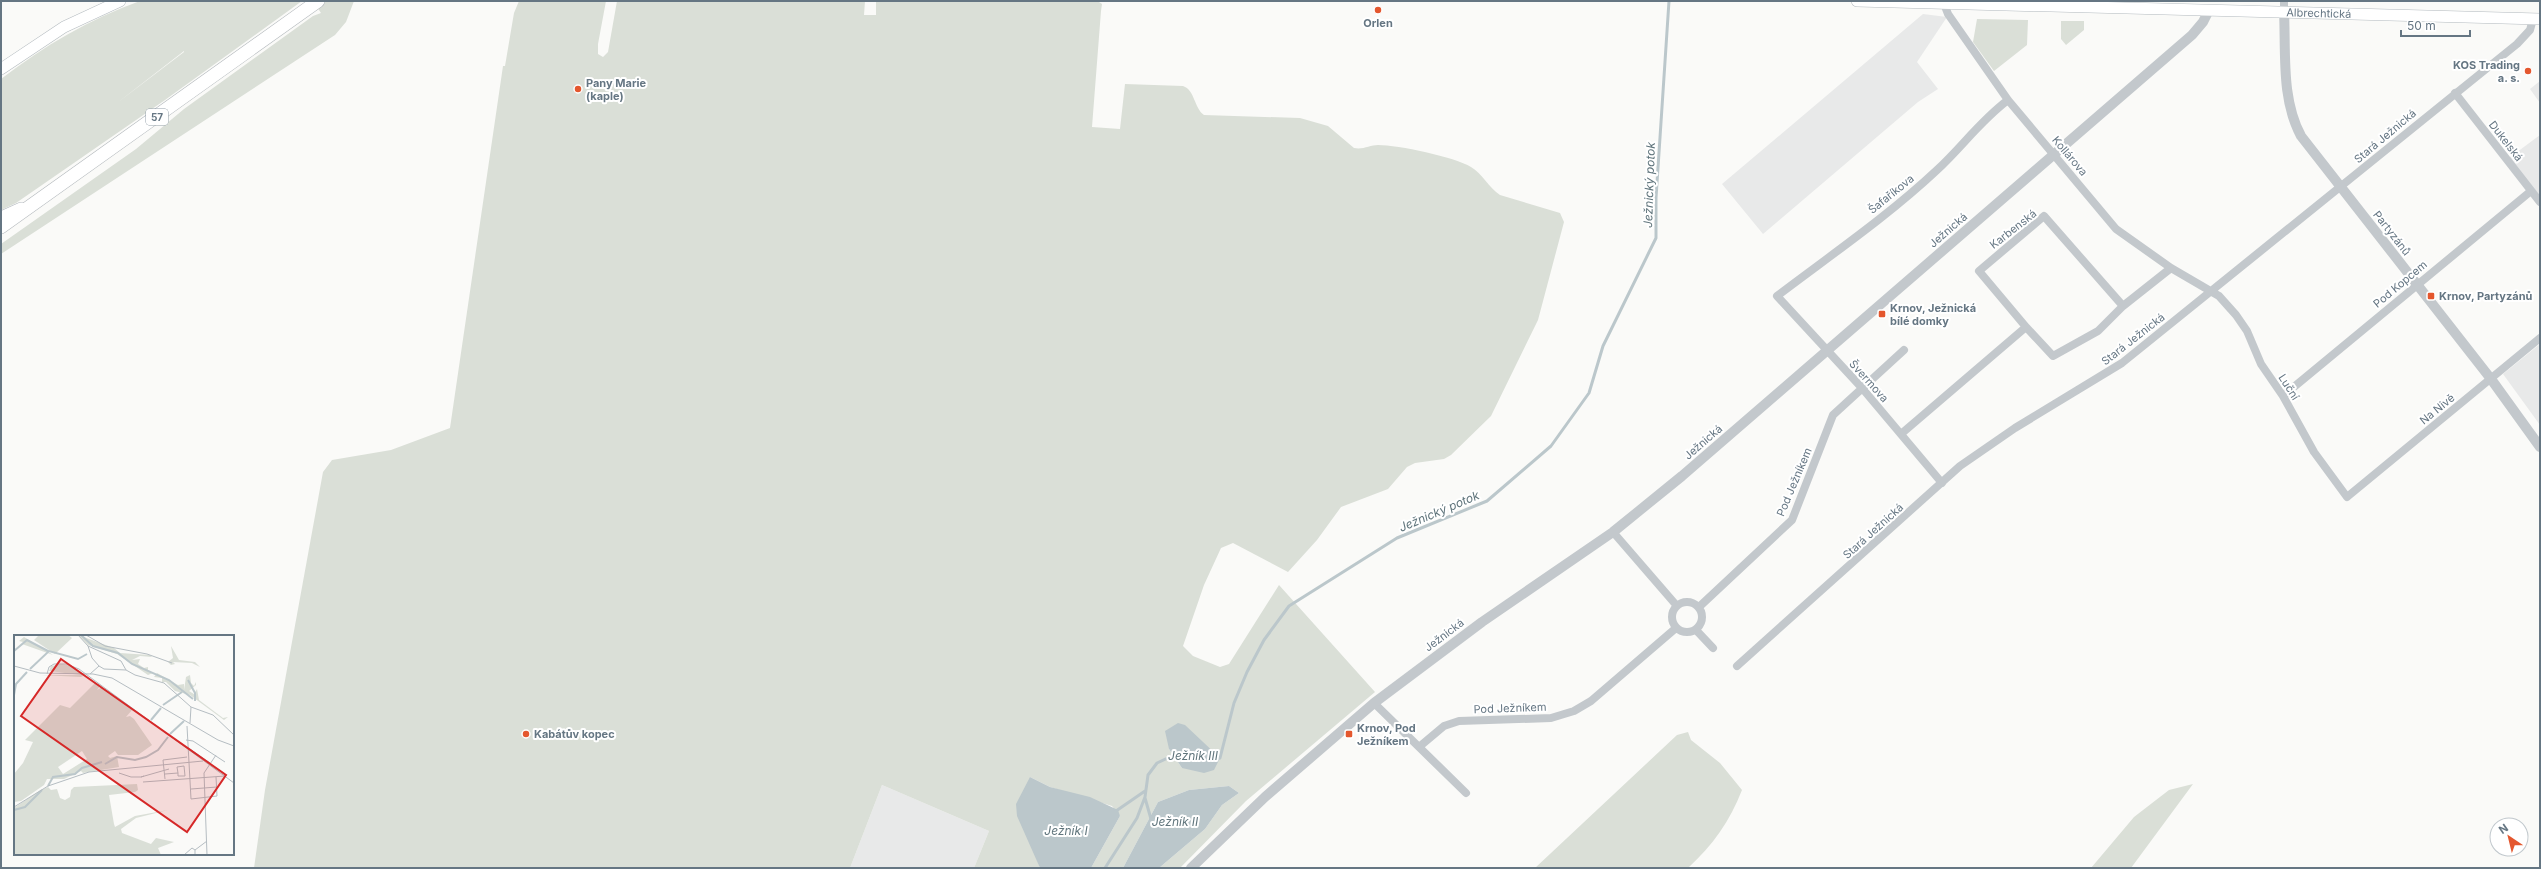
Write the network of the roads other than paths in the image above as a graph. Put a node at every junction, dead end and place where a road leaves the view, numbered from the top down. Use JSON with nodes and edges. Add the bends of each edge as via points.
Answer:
{"nodes":[{"id":1,"x":120,"y":1,"type":"edge"},
{"id":2,"x":1857,"y":1,"type":"edge"},
{"id":3,"x":1944,"y":2,"type":"edge"},
{"id":4,"x":315,"y":3,"type":"edge"},
{"id":5,"x":2284,"y":6,"type":"edge"},
{"id":6,"x":2209,"y":10,"type":"junction"},
{"id":7,"x":2537,"y":19,"type":"edge"},
{"id":8,"x":1,"y":69,"type":"edge"},
{"id":9,"x":2455,"y":93,"type":"junction"},
{"id":10,"x":2008,"y":100,"type":"junction"},
{"id":11,"x":2054,"y":154,"type":"junction"},
{"id":12,"x":59,"y":187,"type":"junction"},
{"id":13,"x":2340,"y":188,"type":"junction"},
{"id":14,"x":2531,"y":191,"type":"junction"},
{"id":15,"x":2540,"y":202,"type":"edge"},
{"id":16,"x":1,"y":217,"type":"edge"},
{"id":17,"x":1,"y":227,"type":"edge"},
{"id":18,"x":2171,"y":268,"type":"junction"},
{"id":19,"x":2416,"y":284,"type":"junction"},
{"id":20,"x":2210,"y":292,"type":"junction"},
{"id":21,"x":1777,"y":296,"type":"joint"},
{"id":22,"x":2122,"y":306,"type":"junction"},
{"id":23,"x":2026,"y":327,"type":"junction"},
{"id":24,"x":2540,"y":338,"type":"edge"},
{"id":25,"x":1826,"y":350,"type":"junction"},
{"id":26,"x":1904,"y":350,"type":"dead end"},
{"id":27,"x":2491,"y":379,"type":"junction"},
{"id":28,"x":1862,"y":388,"type":"junction"},
{"id":29,"x":2283,"y":396,"type":"junction"},
{"id":30,"x":1901,"y":434,"type":"junction"},
{"id":31,"x":2540,"y":447,"type":"edge"},
{"id":32,"x":1942,"y":483,"type":"junction"},
{"id":33,"x":2347,"y":497,"type":"joint"},
{"id":34,"x":1613,"y":532,"type":"junction"},
{"id":35,"x":1677,"y":606,"type":"junction"},
{"id":36,"x":1699,"y":608,"type":"junction"},
{"id":37,"x":1676,"y":628,"type":"junction"},
{"id":38,"x":1696,"y":630,"type":"junction"},
{"id":39,"x":1713,"y":648,"type":"dead end"},
{"id":40,"x":1737,"y":666,"type":"dead end"},
{"id":41,"x":1374,"y":703,"type":"junction"},
{"id":42,"x":1419,"y":747,"type":"junction"},
{"id":43,"x":1466,"y":793,"type":"dead end"},
{"id":44,"x":1191,"y":868,"type":"edge"}],
"edges":[{"from":1,"to":8,"type":"main road","via":[[64,27]]},
{"from":2,"to":3,"type":"main road","name":"Albrechtická"},
{"from":3,"to":6,"type":"main road","name":"Albrechtická"},
{"from":3,"to":10,"type":"street","name":"Kollárova","via":[[1948,14]]},
{"from":4,"to":12,"type":"main road","number":"57"},
{"from":5,"to":6,"type":"main road","name":"Albrechtická"},
{"from":5,"to":7,"type":"main road","name":"Albrechtická"},
{"from":5,"to":13,"type":"street","name":"Partyzánů","via":[[2286,82],[2292,118],[2308,147]]},
{"from":6,"to":11,"type":"street","name":"Ježnická","via":[[2197,30]]},
{"from":7,"to":9,"type":"street","name":"Stará Ježnická","via":[[2522,40]]},
{"from":9,"to":13,"type":"street","name":"Stará Ježnická"},
{"from":9,"to":14,"type":"street","name":"Dukelská"},
{"from":10,"to":11,"type":"street","name":"Kollárova"},
{"from":10,"to":21,"type":"street","name":"Šafaříkova","via":[[1986,117],[1938,170],[1894,207]]},
{"from":11,"to":18,"type":"street","name":"Kollárova","via":[[2116,229]]},
{"from":11,"to":25,"type":"street","name":"Ježnická"},
{"from":12,"to":16,"type":"main road"},
{"from":12,"to":17,"type":"main road","number":"57"},
{"from":13,"to":19,"type":"street","name":"Partyzánů"},
{"from":13,"to":20,"type":"street","name":"Stará Ježnická"},
{"from":14,"to":15,"type":"street","name":"Dukelská"},
{"from":14,"to":19,"type":"street","name":"Pod Kopcem"},
{"from":18,"to":20,"type":"street","name":"Kollárova"},
{"from":18,"to":22,"type":"street","name":"Karbenská"},
{"from":19,"to":27,"type":"street","name":"Partyzánů"},
{"from":19,"to":29,"type":"street","name":"Pod Kopcem"},
{"from":20,"to":29,"type":"street","name":"Luční","via":[[2224,300],[2240,320],[2261,364]]},
{"from":20,"to":32,"type":"street","name":"Stará Ježnická","via":[[2107,374],[2015,428],[1960,466]]},
{"from":21,"to":25,"type":"street","name":"Švermova"},
{"from":22,"to":23,"type":"street","name":"Karbenská","via":[[2098,331],[2053,356]]},
{"from":22,"to":23,"type":"street","name":"Karbenská","via":[[2044,216],[1979,271]]},
{"from":23,"to":30,"type":"street"},
{"from":24,"to":27,"type":"street","name":"Na Nivě"},
{"from":25,"to":28,"type":"street","name":"Švermova"},
{"from":25,"to":34,"type":"street","name":"Ježnická","via":[[1682,476]]},
{"from":26,"to":28,"type":"street"},
{"from":27,"to":31,"type":"street","name":"Partyzánů"},
{"from":27,"to":33,"type":"street","name":"Na Nivě"},
{"from":28,"to":30,"type":"street","name":"Švermova"},
{"from":28,"to":36,"type":"street","name":"Pod Ježníkem","via":[[1833,415],[1792,520]]},
{"from":29,"to":33,"type":"street","name":"Luční","via":[[2314,452]]},
{"from":30,"to":32,"type":"street","name":"Švermova"},
{"from":32,"to":40,"type":"street","name":"Stará Ježnická"},
{"from":34,"to":35,"type":"street"},
{"from":34,"to":41,"type":"street","name":"Ježnická","via":[[1482,622]]},
{"from":35,"to":36,"type":"street","via":[[1684,602],[1692,603]]},
{"from":35,"to":37,"type":"street","via":[[1672,621]]},
{"from":36,"to":38,"type":"street","via":[[1702,615],[1701,623]]},
{"from":37,"to":38,"type":"street","via":[[1690,632]]},
{"from":37,"to":42,"type":"street","name":"Pod Ježníkem","via":[[1591,701],[1574,711],[1551,718],[1459,721],[1444,726]]},
{"from":38,"to":39,"type":"street"},
{"from":41,"to":42,"type":"street"},
{"from":41,"to":44,"type":"street","name":"Ježnická","via":[[1265,797]]},
{"from":42,"to":43,"type":"street"}]}
